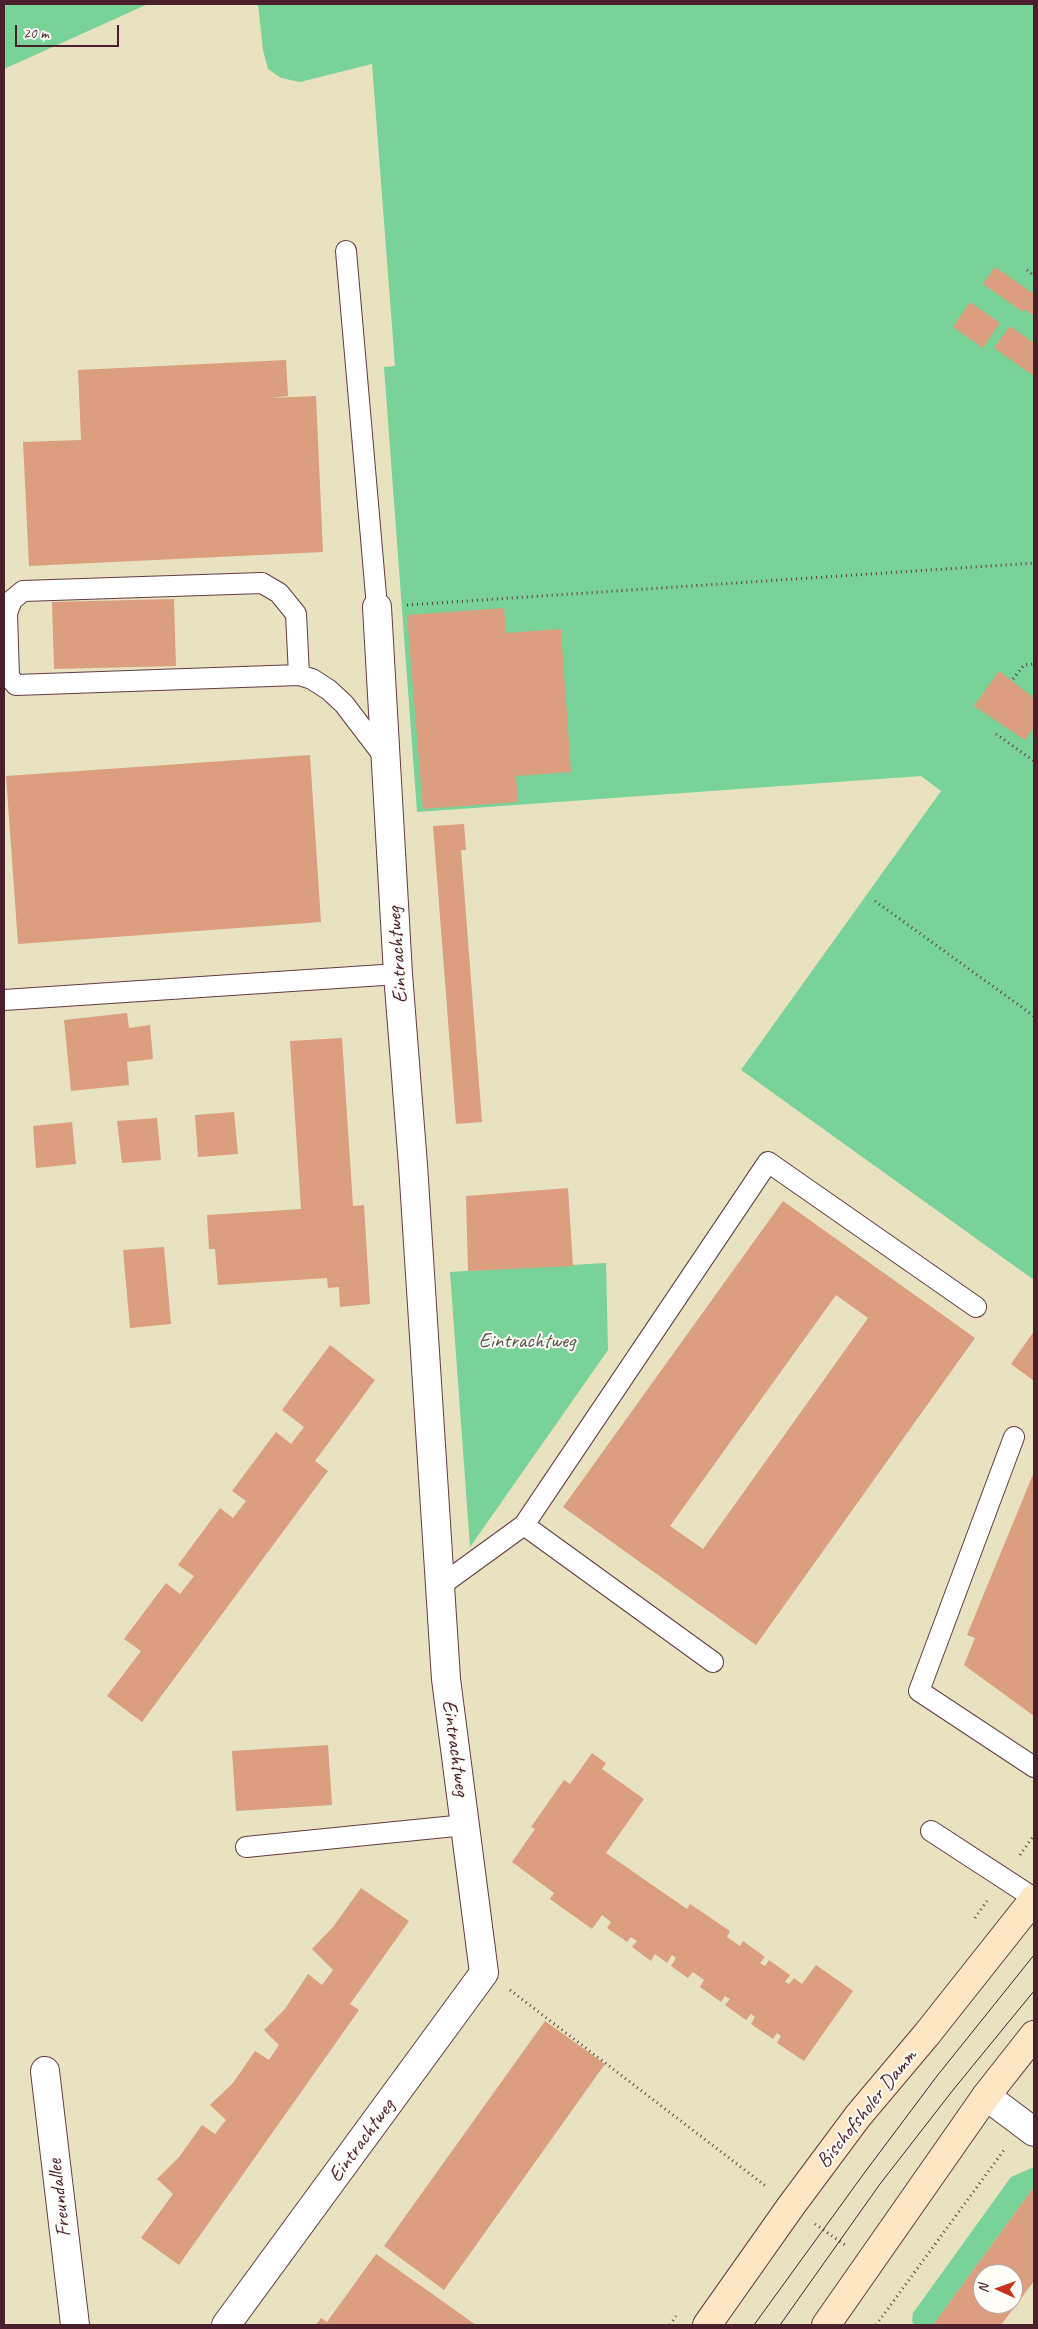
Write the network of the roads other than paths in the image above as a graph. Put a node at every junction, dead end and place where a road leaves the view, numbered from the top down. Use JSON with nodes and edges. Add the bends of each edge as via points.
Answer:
{"nodes":[{"id":1,"x":346,"y":251,"type":"dead end"},
{"id":2,"x":377,"y":607,"type":"joint"},
{"id":3,"x":299,"y":674,"type":"junction"},
{"id":4,"x":386,"y":759,"type":"junction"},
{"id":5,"x":398,"y":974,"type":"junction"},
{"id":6,"x":4,"y":1000,"type":"edge"},
{"id":7,"x":976,"y":1306,"type":"dead end"},
{"id":8,"x":1014,"y":1437,"type":"dead end"},
{"id":9,"x":524,"y":1525,"type":"junction"},
{"id":10,"x":440,"y":1586,"type":"junction"},
{"id":11,"x":713,"y":1662,"type":"dead end"},
{"id":12,"x":1034,"y":1767,"type":"edge"},
{"id":13,"x":465,"y":1825,"type":"junction"},
{"id":14,"x":931,"y":1831,"type":"dead end"},
{"id":15,"x":246,"y":1847,"type":"dead end"},
{"id":16,"x":1034,"y":1898,"type":"edge"},
{"id":17,"x":1034,"y":2035,"type":"edge"},
{"id":18,"x":45,"y":2071,"type":"dead end"},
{"id":19,"x":986,"y":2096,"type":"junction"},
{"id":20,"x":1029,"y":2128,"type":"edge"},
{"id":21,"x":75,"y":2325,"type":"edge"},
{"id":22,"x":226,"y":2325,"type":"edge"},
{"id":23,"x":707,"y":2325,"type":"edge"},
{"id":24,"x":826,"y":2325,"type":"edge"}],
"edges":[{"from":1,"to":2,"type":"lane"},
{"from":2,"to":4,"type":"street","name":"Eintrachtweg"},
{"from":3,"to":3,"type":"lane","via":[[16,685],[9,677],[7,613],[12,600],[24,591],[262,583],[280,593],[296,614]]},
{"from":3,"to":4,"type":"lane","via":[[329,690],[344,704]]},
{"from":4,"to":5,"type":"street","name":"Eintrachtweg"},
{"from":5,"to":6,"type":"lane"},
{"from":5,"to":10,"type":"street","name":"Eintrachtweg"},
{"from":7,"to":9,"type":"lane","via":[[768,1162]]},
{"from":8,"to":12,"type":"lane","via":[[919,1691]]},
{"from":9,"to":10,"type":"lane"},
{"from":9,"to":11,"type":"lane"},
{"from":10,"to":13,"type":"street","name":"Eintrachtweg","via":[[446,1679]]},
{"from":13,"to":15,"type":"lane"},
{"from":13,"to":22,"type":"street","name":"Eintrachtweg","via":[[484,1973]]},
{"from":14,"to":16,"type":"lane"},
{"from":16,"to":23,"type":"main road","name":"Bischofsholer Damm","via":[[858,2116]]},
{"from":17,"to":19,"type":"main road"},
{"from":18,"to":21,"type":"street","name":"Freundallee"},
{"from":19,"to":20,"type":"street"},
{"from":19,"to":24,"type":"main road"}]}
